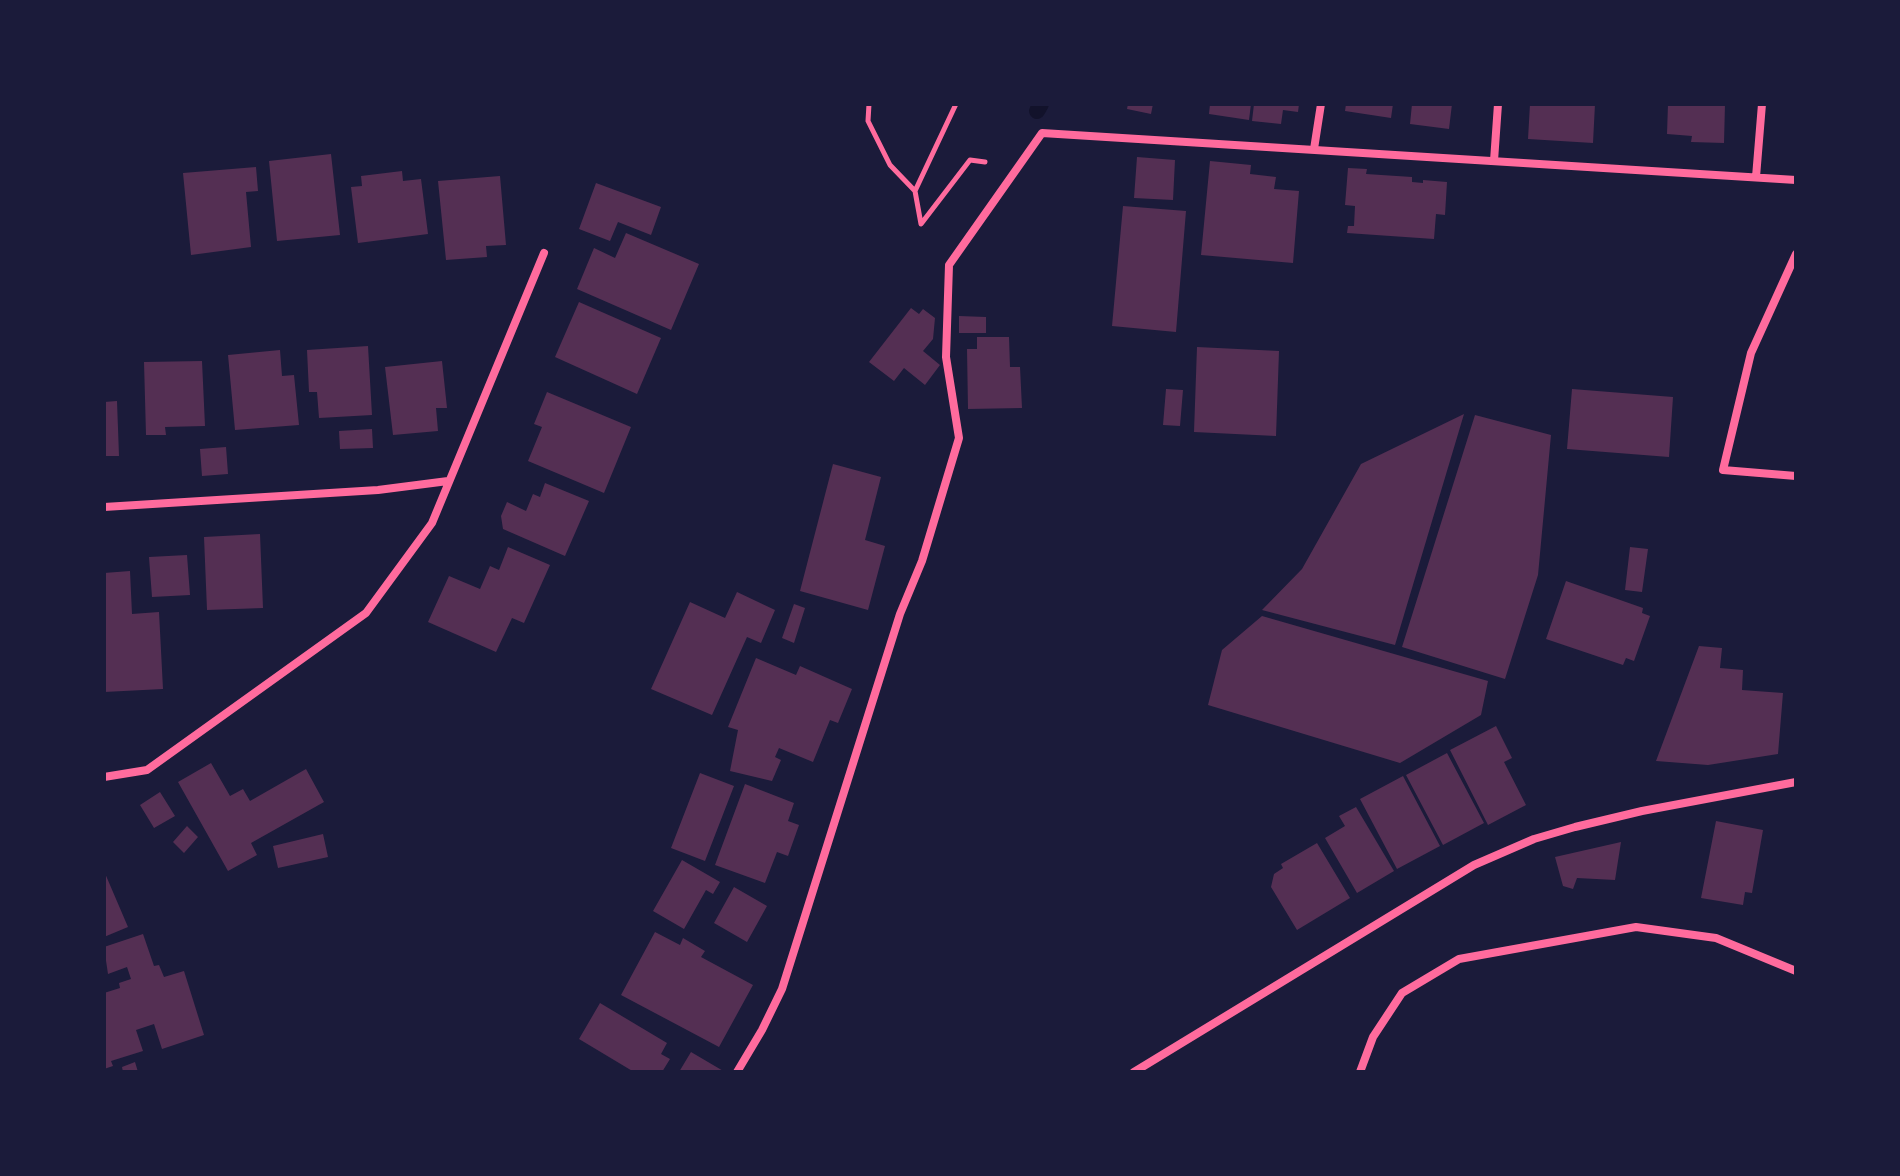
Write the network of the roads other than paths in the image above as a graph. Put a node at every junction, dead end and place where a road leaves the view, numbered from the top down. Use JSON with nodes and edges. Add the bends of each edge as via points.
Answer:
{"nodes":[{"id":1,"x":1321,"y":104,"type":"edge"},
{"id":2,"x":1498,"y":104,"type":"edge"},
{"id":3,"x":1762,"y":104,"type":"edge"},
{"id":4,"x":1314,"y":149,"type":"junction"},
{"id":5,"x":1494,"y":161,"type":"junction"},
{"id":6,"x":1756,"y":177,"type":"junction"},
{"id":7,"x":1796,"y":180,"type":"edge"},
{"id":8,"x":544,"y":253,"type":"dead end"},
{"id":9,"x":1796,"y":254,"type":"edge"},
{"id":10,"x":1796,"y":476,"type":"edge"},
{"id":11,"x":448,"y":481,"type":"junction"},
{"id":12,"x":104,"y":507,"type":"edge"},
{"id":13,"x":104,"y":777,"type":"edge"},
{"id":14,"x":1796,"y":782,"type":"edge"},
{"id":15,"x":1796,"y":971,"type":"edge"},
{"id":16,"x":737,"y":1072,"type":"edge"},
{"id":17,"x":1134,"y":1072,"type":"edge"},
{"id":18,"x":1360,"y":1072,"type":"edge"}],
"edges":[{"from":1,"to":4,"type":"street"},
{"from":2,"to":5,"type":"street"},
{"from":3,"to":6,"type":"street"},
{"from":4,"to":5,"type":"street"},
{"from":4,"to":16,"type":"street","via":[[1042,133],[949,265],[946,357],[959,438],[782,989]]},
{"from":5,"to":6,"type":"street"},
{"from":6,"to":7,"type":"street"},
{"from":8,"to":11,"type":"street"},
{"from":9,"to":10,"type":"street","via":[[1751,353],[1723,470]]},
{"from":11,"to":12,"type":"street"},
{"from":11,"to":13,"type":"street","via":[[432,523],[366,613],[147,770]]},
{"from":14,"to":17,"type":"street","via":[[1630,814],[1534,839],[1474,865]]},
{"from":15,"to":18,"type":"street","via":[[1716,938],[1636,927],[1459,959],[1402,993],[1373,1037]]}]}
